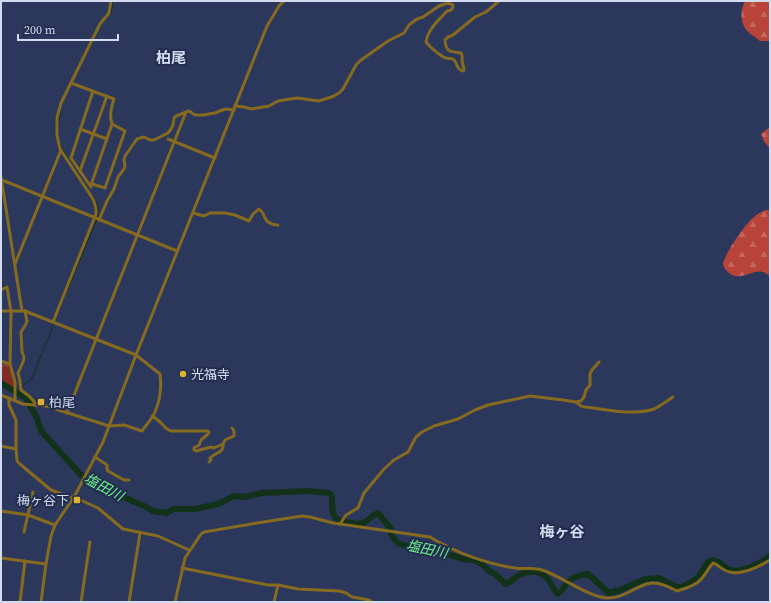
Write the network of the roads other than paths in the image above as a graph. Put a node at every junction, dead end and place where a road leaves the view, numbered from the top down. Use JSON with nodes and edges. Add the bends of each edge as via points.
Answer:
{"nodes":[{"id":1,"x":111,"y":1,"type":"edge"},
{"id":2,"x":284,"y":1,"type":"edge"},
{"id":3,"x":499,"y":1,"type":"edge"},
{"id":4,"x":71,"y":83,"type":"junction"},
{"id":5,"x":94,"y":91,"type":"junction"},
{"id":6,"x":107,"y":96,"type":"junction"},
{"id":7,"x":234,"y":108,"type":"junction"},
{"id":8,"x":186,"y":112,"type":"junction"},
{"id":9,"x":112,"y":124,"type":"junction"},
{"id":10,"x":80,"y":129,"type":"junction"},
{"id":11,"x":93,"y":134,"type":"junction"},
{"id":12,"x":107,"y":139,"type":"junction"},
{"id":13,"x":168,"y":139,"type":"dead end"},
{"id":14,"x":174,"y":142,"type":"junction"},
{"id":15,"x":61,"y":150,"type":"junction"},
{"id":16,"x":215,"y":158,"type":"junction"},
{"id":17,"x":80,"y":171,"type":"junction"},
{"id":18,"x":1,"y":179,"type":"edge"},
{"id":19,"x":91,"y":185,"type":"junction"},
{"id":20,"x":88,"y":192,"type":"junction"},
{"id":21,"x":42,"y":197,"type":"junction"},
{"id":22,"x":193,"y":213,"type":"junction"},
{"id":23,"x":94,"y":218,"type":"junction"},
{"id":24,"x":99,"y":220,"type":"junction"},
{"id":25,"x":278,"y":225,"type":"dead end"},
{"id":26,"x":137,"y":235,"type":"junction"},
{"id":27,"x":177,"y":251,"type":"junction"},
{"id":28,"x":15,"y":265,"type":"junction"},
{"id":29,"x":1,"y":290,"type":"edge"},
{"id":30,"x":1,"y":311,"type":"edge"},
{"id":31,"x":24,"y":311,"type":"junction"},
{"id":32,"x":12,"y":312,"type":"junction"},
{"id":33,"x":53,"y":322,"type":"junction"},
{"id":34,"x":96,"y":339,"type":"junction"},
{"id":35,"x":136,"y":355,"type":"junction"},
{"id":36,"x":1,"y":361,"type":"edge"},
{"id":37,"x":599,"y":362,"type":"dead end"},
{"id":38,"x":10,"y":364,"type":"junction"},
{"id":39,"x":1,"y":395,"type":"edge"},
{"id":40,"x":9,"y":398,"type":"junction"},
{"id":41,"x":673,"y":398,"type":"dead end"},
{"id":42,"x":15,"y":400,"type":"junction"},
{"id":43,"x":576,"y":402,"type":"junction"},
{"id":44,"x":36,"y":404,"type":"junction"},
{"id":45,"x":66,"y":413,"type":"junction"},
{"id":46,"x":152,"y":416,"type":"junction"},
{"id":47,"x":109,"y":426,"type":"junction"},
{"id":48,"x":232,"y":428,"type":"dead end"},
{"id":49,"x":223,"y":444,"type":"junction"},
{"id":50,"x":1,"y":446,"type":"edge"},
{"id":51,"x":16,"y":449,"type":"junction"},
{"id":52,"x":95,"y":458,"type":"junction"},
{"id":53,"x":209,"y":462,"type":"dead end"},
{"id":54,"x":128,"y":480,"type":"dead end"},
{"id":55,"x":33,"y":492,"type":"dead end"},
{"id":56,"x":74,"y":497,"type":"junction"},
{"id":57,"x":1,"y":511,"type":"edge"},
{"id":58,"x":28,"y":516,"type":"junction"},
{"id":59,"x":340,"y":524,"type":"junction"},
{"id":60,"x":55,"y":525,"type":"junction"},
{"id":61,"x":24,"y":532,"type":"dead end"},
{"id":62,"x":140,"y":533,"type":"junction"},
{"id":63,"x":90,"y":542,"type":"dead end"},
{"id":64,"x":189,"y":550,"type":"junction"},
{"id":65,"x":1,"y":558,"type":"edge"},
{"id":66,"x":770,"y":560,"type":"edge"},
{"id":67,"x":25,"y":561,"type":"junction"},
{"id":68,"x":46,"y":564,"type":"junction"},
{"id":69,"x":182,"y":568,"type":"junction"},
{"id":70,"x":278,"y":585,"type":"junction"},
{"id":71,"x":20,"y":602,"type":"edge"},
{"id":72,"x":41,"y":602,"type":"edge"},
{"id":73,"x":81,"y":602,"type":"edge"},
{"id":74,"x":129,"y":602,"type":"edge"},
{"id":75,"x":175,"y":602,"type":"edge"},
{"id":76,"x":274,"y":602,"type":"edge"},
{"id":77,"x":372,"y":602,"type":"edge"}],
"edges":[{"from":1,"to":4,"type":"street","via":[[109,13],[100,24]]},
{"from":2,"to":7,"type":"street","via":[[267,26]]},
{"from":3,"to":7,"type":"street","via":[[445,40],[449,51],[461,53],[464,68],[462,71],[453,59],[446,58],[426,42],[430,30],[453,8],[453,5],[448,3],[417,19],[404,33],[361,60],[343,89],[334,96],[319,101],[297,98],[251,109]]},
{"from":4,"to":5,"type":"street"},
{"from":4,"to":15,"type":"street","via":[[57,118],[57,135]]},
{"from":5,"to":6,"type":"street"},
{"from":5,"to":10,"type":"street"},
{"from":6,"to":9,"type":"street","via":[[114,99],[110,112]]},
{"from":6,"to":11,"type":"street"},
{"from":7,"to":8,"type":"street","via":[[203,115]]},
{"from":7,"to":16,"type":"street"},
{"from":8,"to":14,"type":"street"},
{"from":8,"to":24,"type":"street","via":[[174,118],[168,133],[154,140],[136,140],[125,156],[124,169]]},
{"from":9,"to":12,"type":"street"},
{"from":9,"to":19,"type":"street","via":[[125,131],[105,188]]},
{"from":10,"to":11,"type":"street"},
{"from":10,"to":17,"type":"street","via":[[70,158]]},
{"from":11,"to":12,"type":"street"},
{"from":11,"to":17,"type":"street"},
{"from":12,"to":19,"type":"street"},
{"from":13,"to":14,"type":"street"},
{"from":14,"to":16,"type":"street"},
{"from":14,"to":26,"type":"street"},
{"from":15,"to":20,"type":"street"},
{"from":15,"to":21,"type":"street"},
{"from":16,"to":22,"type":"street"},
{"from":17,"to":19,"type":"street"},
{"from":18,"to":21,"type":"street"},
{"from":18,"to":28,"type":"street"},
{"from":19,"to":20,"type":"street"},
{"from":20,"to":23,"type":"street","via":[[96,207]]},
{"from":21,"to":23,"type":"street"},
{"from":21,"to":28,"type":"street"},
{"from":22,"to":25,"type":"street","via":[[204,216],[210,213],[225,213],[249,221],[259,209],[262,210],[266,221]]},
{"from":22,"to":27,"type":"street"},
{"from":23,"to":24,"type":"street"},
{"from":23,"to":33,"type":"street"},
{"from":24,"to":26,"type":"street"},
{"from":26,"to":27,"type":"street"},
{"from":26,"to":34,"type":"street"},
{"from":27,"to":35,"type":"street"},
{"from":28,"to":31,"type":"street"},
{"from":29,"to":32,"type":"street","via":[[7,287]]},
{"from":30,"to":32,"type":"street"},
{"from":31,"to":32,"type":"street"},
{"from":31,"to":33,"type":"street"},
{"from":31,"to":44,"type":"street","via":[[27,320],[21,332],[24,357],[18,373],[21,390]]},
{"from":32,"to":38,"type":"street"},
{"from":33,"to":34,"type":"street"},
{"from":34,"to":35,"type":"street"},
{"from":34,"to":45,"type":"street"},
{"from":35,"to":46,"type":"street","via":[[160,374],[162,386]]},
{"from":35,"to":47,"type":"street"},
{"from":36,"to":38,"type":"street"},
{"from":37,"to":43,"type":"street","via":[[590,374],[590,385],[584,397]]},
{"from":38,"to":42,"type":"street","via":[[16,382]]},
{"from":39,"to":40,"type":"street"},
{"from":40,"to":42,"type":"street"},
{"from":40,"to":51,"type":"street","via":[[9,405],[16,420]]},
{"from":41,"to":43,"type":"street","via":[[654,409],[633,412],[586,407]]},
{"from":42,"to":44,"type":"street"},
{"from":43,"to":59,"type":"street","via":[[530,396],[488,405],[422,432],[416,437],[408,452],[384,469],[364,493],[358,508],[346,515]]},
{"from":44,"to":45,"type":"street"},
{"from":45,"to":47,"type":"street"},
{"from":46,"to":47,"type":"street","via":[[142,431],[124,425]]},
{"from":46,"to":49,"type":"street","via":[[167,430],[208,431],[200,445],[194,448],[196,451]]},
{"from":47,"to":52,"type":"street"},
{"from":48,"to":49,"type":"street","via":[[234,436],[225,440]]},
{"from":49,"to":53,"type":"street","via":[[222,450],[213,455]]},
{"from":50,"to":51,"type":"street"},
{"from":51,"to":56,"type":"street","via":[[17,461],[51,490]]},
{"from":52,"to":54,"type":"street","via":[[107,465],[108,471]]},
{"from":52,"to":56,"type":"street"},
{"from":55,"to":58,"type":"street"},
{"from":56,"to":60,"type":"street"},
{"from":56,"to":62,"type":"street","via":[[98,508],[123,529]]},
{"from":57,"to":58,"type":"street"},
{"from":58,"to":60,"type":"street"},
{"from":58,"to":61,"type":"street"},
{"from":59,"to":64,"type":"street","via":[[302,516],[249,524],[204,532]]},
{"from":59,"to":66,"type":"street","via":[[430,537],[438,543],[498,565],[524,570],[537,568],[600,597],[609,598],[621,596],[650,583],[665,584],[678,591],[685,589],[697,583],[713,563],[736,573],[751,570]]},
{"from":60,"to":68,"type":"street"},
{"from":62,"to":64,"type":"street","via":[[158,536]]},
{"from":62,"to":74,"type":"street"},
{"from":63,"to":73,"type":"street"},
{"from":64,"to":69,"type":"street"},
{"from":65,"to":67,"type":"street"},
{"from":67,"to":68,"type":"street"},
{"from":67,"to":71,"type":"street"},
{"from":68,"to":72,"type":"street"},
{"from":69,"to":70,"type":"street"},
{"from":69,"to":75,"type":"street"},
{"from":70,"to":76,"type":"street"},
{"from":70,"to":77,"type":"street","via":[[298,589],[339,591]]}]}
